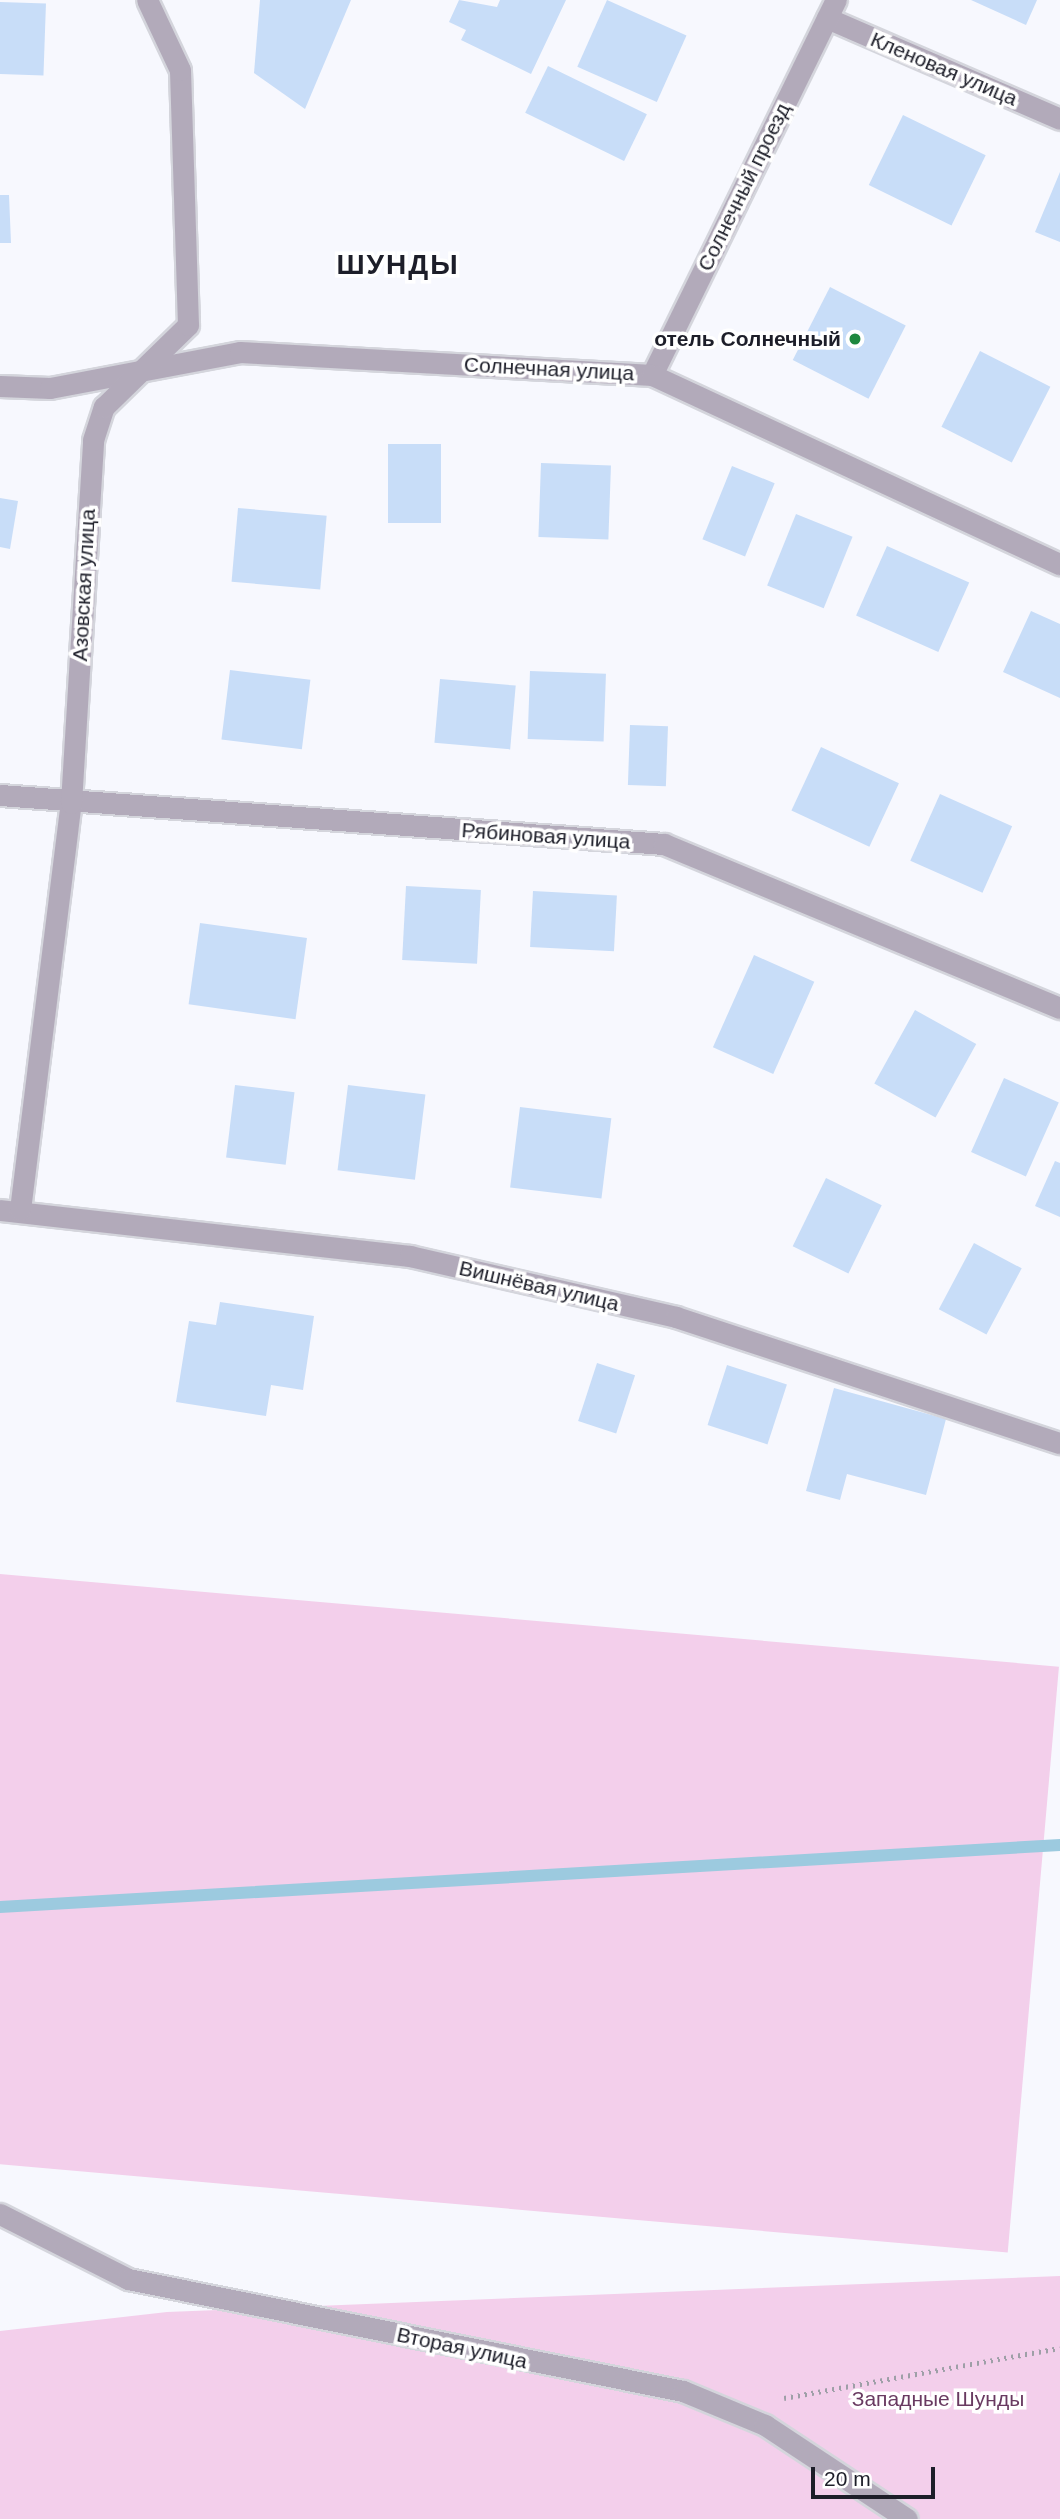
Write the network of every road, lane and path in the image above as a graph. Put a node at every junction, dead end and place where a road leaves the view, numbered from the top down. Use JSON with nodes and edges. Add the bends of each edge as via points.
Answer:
{"nodes":[{"id":1,"x":147,"y":0,"type":"edge"},
{"id":2,"x":832,"y":9,"type":"edge"},
{"id":3,"x":1060,"y":119,"type":"edge"},
{"id":4,"x":139,"y":367,"type":"junction"},
{"id":5,"x":652,"y":375,"type":"junction"},
{"id":6,"x":0,"y":386,"type":"edge"},
{"id":7,"x":1060,"y":564,"type":"edge"},
{"id":8,"x":0,"y":795,"type":"edge"},
{"id":9,"x":71,"y":803,"type":"junction"},
{"id":10,"x":1060,"y":1008,"type":"edge"},
{"id":11,"x":10,"y":1210,"type":"edge"},
{"id":12,"x":1060,"y":1443,"type":"edge"},
{"id":13,"x":0,"y":2214,"type":"edge"},
{"id":14,"x":1060,"y":2348,"type":"edge"},
{"id":15,"x":779,"y":2399,"type":"dead end"},
{"id":16,"x":908,"y":2519,"type":"edge"}],
"edges":[{"from":1,"to":4,"type":"street","name":"Азовская улица","via":[[180,70],[188,325]]},
{"from":2,"to":3,"type":"street","name":"Кленовая улица"},
{"from":2,"to":5,"type":"street","name":"Солнечный проезд"},
{"from":4,"to":5,"type":"street","name":"Солнечная улица","via":[[240,352]]},
{"from":4,"to":6,"type":"street","name":"Солнечная улица","via":[[50,388]]},
{"from":4,"to":9,"type":"street","name":"Азовская улица","via":[[104,407],[93,440]]},
{"from":5,"to":7,"type":"street","name":"Солнечная улица"},
{"from":8,"to":9,"type":"street","name":"Рябиновая улица"},
{"from":9,"to":10,"type":"street","name":"Рябиновая улица","via":[[664,844]]},
{"from":9,"to":11,"type":"street","name":"Азовская улица"},
{"from":11,"to":12,"type":"street","name":"Вишнёвая улица","via":[[449,1265],[676,1317]]},
{"from":13,"to":16,"type":"street","name":"Вторая улица","via":[[128,2279],[683,2391],[765,2425]]},
{"from":14,"to":15,"type":"path"}]}
